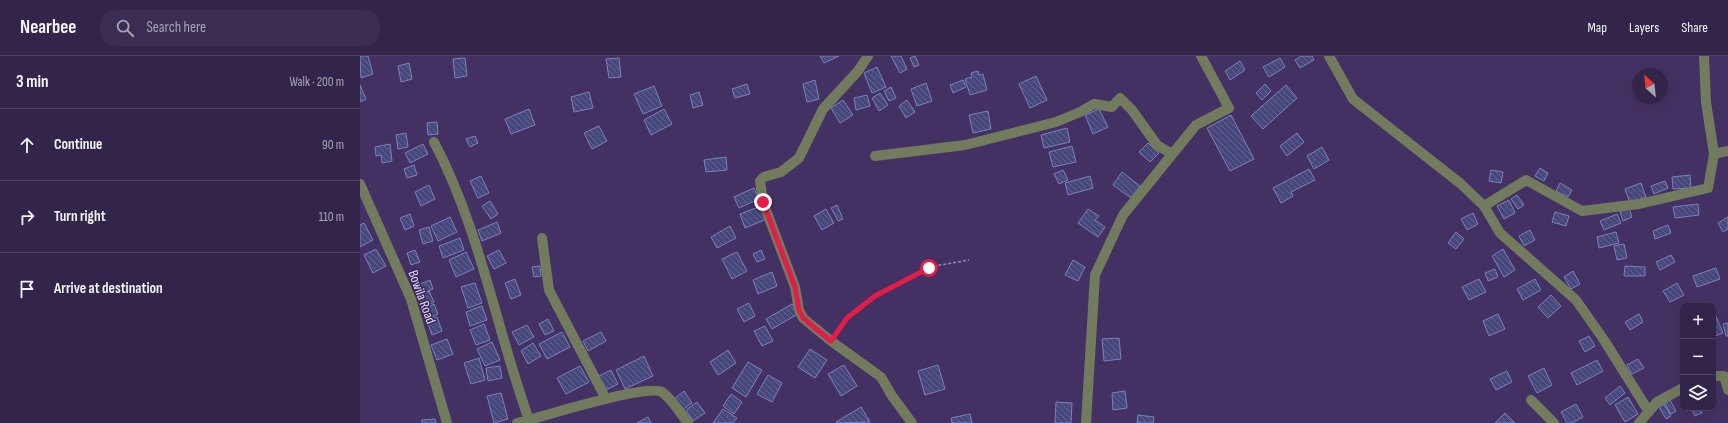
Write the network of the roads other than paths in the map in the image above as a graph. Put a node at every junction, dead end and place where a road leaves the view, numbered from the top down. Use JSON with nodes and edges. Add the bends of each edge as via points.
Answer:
{"nodes":[{"id":1,"x":868,"y":56,"type":"edge"},
{"id":2,"x":1201,"y":56,"type":"edge"},
{"id":3,"x":1329,"y":56,"type":"edge"},
{"id":4,"x":1704,"y":56,"type":"edge"},
{"id":5,"x":434,"y":142,"type":"dead end"},
{"id":6,"x":1728,"y":151,"type":"edge"},
{"id":7,"x":1172,"y":154,"type":"junction"},
{"id":8,"x":1714,"y":154,"type":"junction"},
{"id":9,"x":875,"y":156,"type":"dead end"},
{"id":10,"x":360,"y":184,"type":"edge"},
{"id":11,"x":1484,"y":206,"type":"junction"},
{"id":12,"x":542,"y":238,"type":"dead end"},
{"id":13,"x":1726,"y":375,"type":"edge"},
{"id":14,"x":1716,"y":376,"type":"edge"},
{"id":15,"x":1680,"y":390,"type":"edge"},
{"id":16,"x":1728,"y":390,"type":"edge"},
{"id":17,"x":606,"y":399,"type":"junction"},
{"id":18,"x":1531,"y":400,"type":"dead end"},
{"id":19,"x":1649,"y":412,"type":"junction"},
{"id":20,"x":529,"y":420,"type":"junction"},
{"id":21,"x":447,"y":423,"type":"edge"},
{"id":22,"x":517,"y":423,"type":"edge"},
{"id":23,"x":688,"y":423,"type":"edge"},
{"id":24,"x":912,"y":423,"type":"edge"},
{"id":25,"x":1086,"y":423,"type":"edge"},
{"id":26,"x":1554,"y":423,"type":"edge"},
{"id":27,"x":1639,"y":423,"type":"edge"}],
"edges":[{"from":1,"to":24,"type":"street","via":[[858,71],[823,109],[799,158],[781,172],[760,180],[763,202],[795,287],[803,318],[881,377]]},
{"from":2,"to":7,"type":"street","via":[[1229,108],[1196,125]]},
{"from":3,"to":11,"type":"street","via":[[1353,99],[1462,184]]},
{"from":4,"to":8,"type":"street","via":[[1706,102]]},
{"from":5,"to":20,"type":"street","via":[[462,203]]},
{"from":6,"to":8,"type":"street"},
{"from":7,"to":9,"type":"street","via":[[1157,145],[1132,110],[1120,98],[1112,107],[1094,104],[1056,122],[972,144]]},
{"from":7,"to":25,"type":"street","via":[[1123,215],[1095,275]]},
{"from":8,"to":11,"type":"street","via":[[1708,188],[1639,204],[1582,211],[1526,180]]},
{"from":10,"to":21,"type":"street","name":"Bowila Road","via":[[411,299]]},
{"from":11,"to":19,"type":"street","via":[[1500,233],[1576,300]]},
{"from":12,"to":17,"type":"street","via":[[549,290]]},
{"from":13,"to":14,"type":"street"},
{"from":13,"to":16,"type":"street"},
{"from":15,"to":19,"type":"street","via":[[1658,402]]},
{"from":17,"to":20,"type":"street"},
{"from":17,"to":23,"type":"street","via":[[645,390],[661,392]]},
{"from":18,"to":26,"type":"street"},
{"from":19,"to":27,"type":"street"},
{"from":20,"to":22,"type":"street"}]}
